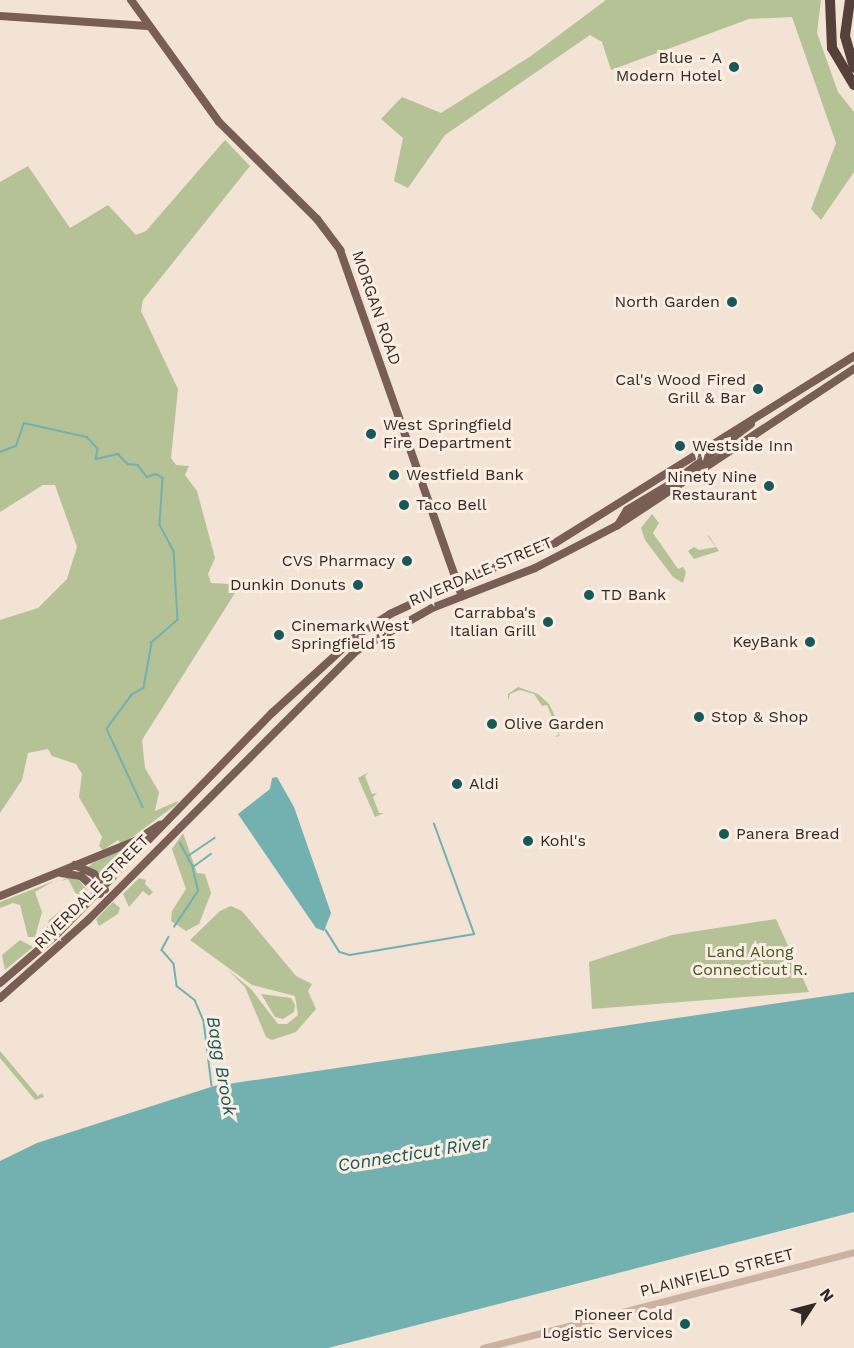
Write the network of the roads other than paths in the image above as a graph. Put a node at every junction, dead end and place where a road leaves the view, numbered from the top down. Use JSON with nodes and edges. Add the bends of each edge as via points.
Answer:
{"nodes":[{"id":1,"x":131,"y":0,"type":"edge"},
{"id":2,"x":830,"y":0,"type":"edge"},
{"id":3,"x":850,"y":0,"type":"edge"},
{"id":4,"x":846,"y":14,"type":"junction"},
{"id":5,"x":0,"y":16,"type":"edge"},
{"id":6,"x":148,"y":26,"type":"junction"},
{"id":7,"x":854,"y":56,"type":"edge"},
{"id":8,"x":854,"y":68,"type":"edge"},
{"id":9,"x":854,"y":85,"type":"edge"},
{"id":10,"x":854,"y":356,"type":"edge"},
{"id":11,"x":854,"y":369,"type":"edge"},
{"id":12,"x":756,"y":420,"type":"junction"},
{"id":13,"x":596,"y":519,"type":"junction"},
{"id":14,"x":618,"y":525,"type":"junction"},
{"id":15,"x":459,"y":582,"type":"junction"},
{"id":16,"x":472,"y":592,"type":"junction"},
{"id":17,"x":462,"y":596,"type":"junction"},
{"id":18,"x":288,"y":698,"type":"junction"},
{"id":19,"x":252,"y":753,"type":"junction"},
{"id":20,"x":175,"y":814,"type":"junction"},
{"id":21,"x":75,"y":865,"type":"junction"},
{"id":22,"x":59,"y":873,"type":"junction"},
{"id":23,"x":101,"y":889,"type":"junction"},
{"id":24,"x":0,"y":896,"type":"edge"},
{"id":25,"x":109,"y":899,"type":"junction"},
{"id":26,"x":0,"y":983,"type":"edge"},
{"id":27,"x":0,"y":998,"type":"edge"},
{"id":28,"x":854,"y":1252,"type":"edge"},
{"id":29,"x":483,"y":1348,"type":"edge"}],
"edges":[{"from":1,"to":6,"type":"main road","name":"MORGAN ROAD"},
{"from":2,"to":9,"type":"highway","via":[[832,48]]},
{"from":3,"to":4,"type":"highway"},
{"from":4,"to":7,"type":"highway","via":[[846,36]]},
{"from":4,"to":8,"type":"highway","via":[[845,42]]},
{"from":5,"to":6,"type":"main road"},
{"from":6,"to":15,"type":"main road","name":"MORGAN ROAD","via":[[219,122],[317,219],[340,250]]},
{"from":10,"to":12,"type":"main road","name":"RIVERDALE STREET"},
{"from":11,"to":14,"type":"main road","name":"RIVERDALE STREET"},
{"from":12,"to":13,"type":"main road","name":"RIVERDALE STREET"},
{"from":12,"to":14,"type":"main road","via":[[723,447],[627,510]]},
{"from":13,"to":14,"type":"main road"},
{"from":13,"to":15,"type":"main road","name":"RIVERDALE STREET","via":[[535,553]]},
{"from":14,"to":16,"type":"main road","name":"RIVERDALE STREET","via":[[535,568]]},
{"from":15,"to":16,"type":"main road"},
{"from":15,"to":17,"type":"main road","name":"MORGAN ROAD"},
{"from":15,"to":18,"type":"main road","name":"RIVERDALE STREET","via":[[369,627]]},
{"from":16,"to":17,"type":"main road","name":"RIVERDALE STREET"},
{"from":17,"to":19,"type":"main road","name":"RIVERDALE STREET","via":[[396,626],[356,651]]},
{"from":18,"to":19,"type":"main road","via":[[244,749],[246,755]]},
{"from":18,"to":20,"type":"main road","name":"RIVERDALE STREET"},
{"from":19,"to":25,"type":"main road","name":"RIVERDALE STREET"},
{"from":20,"to":21,"type":"main road","via":[[135,841]]},
{"from":20,"to":23,"type":"main road","name":"RIVERDALE STREET"},
{"from":21,"to":22,"type":"main road"},
{"from":21,"to":23,"type":"main road","via":[[86,868]]},
{"from":22,"to":23,"type":"main road","via":[[81,876]]},
{"from":22,"to":24,"type":"main road"},
{"from":23,"to":25,"type":"main road"},
{"from":23,"to":26,"type":"main road","name":"RIVERDALE STREET"},
{"from":25,"to":27,"type":"main road","name":"RIVERDALE STREET"},
{"from":28,"to":29,"type":"street","name":"PLAINFIELD STREET"}]}
